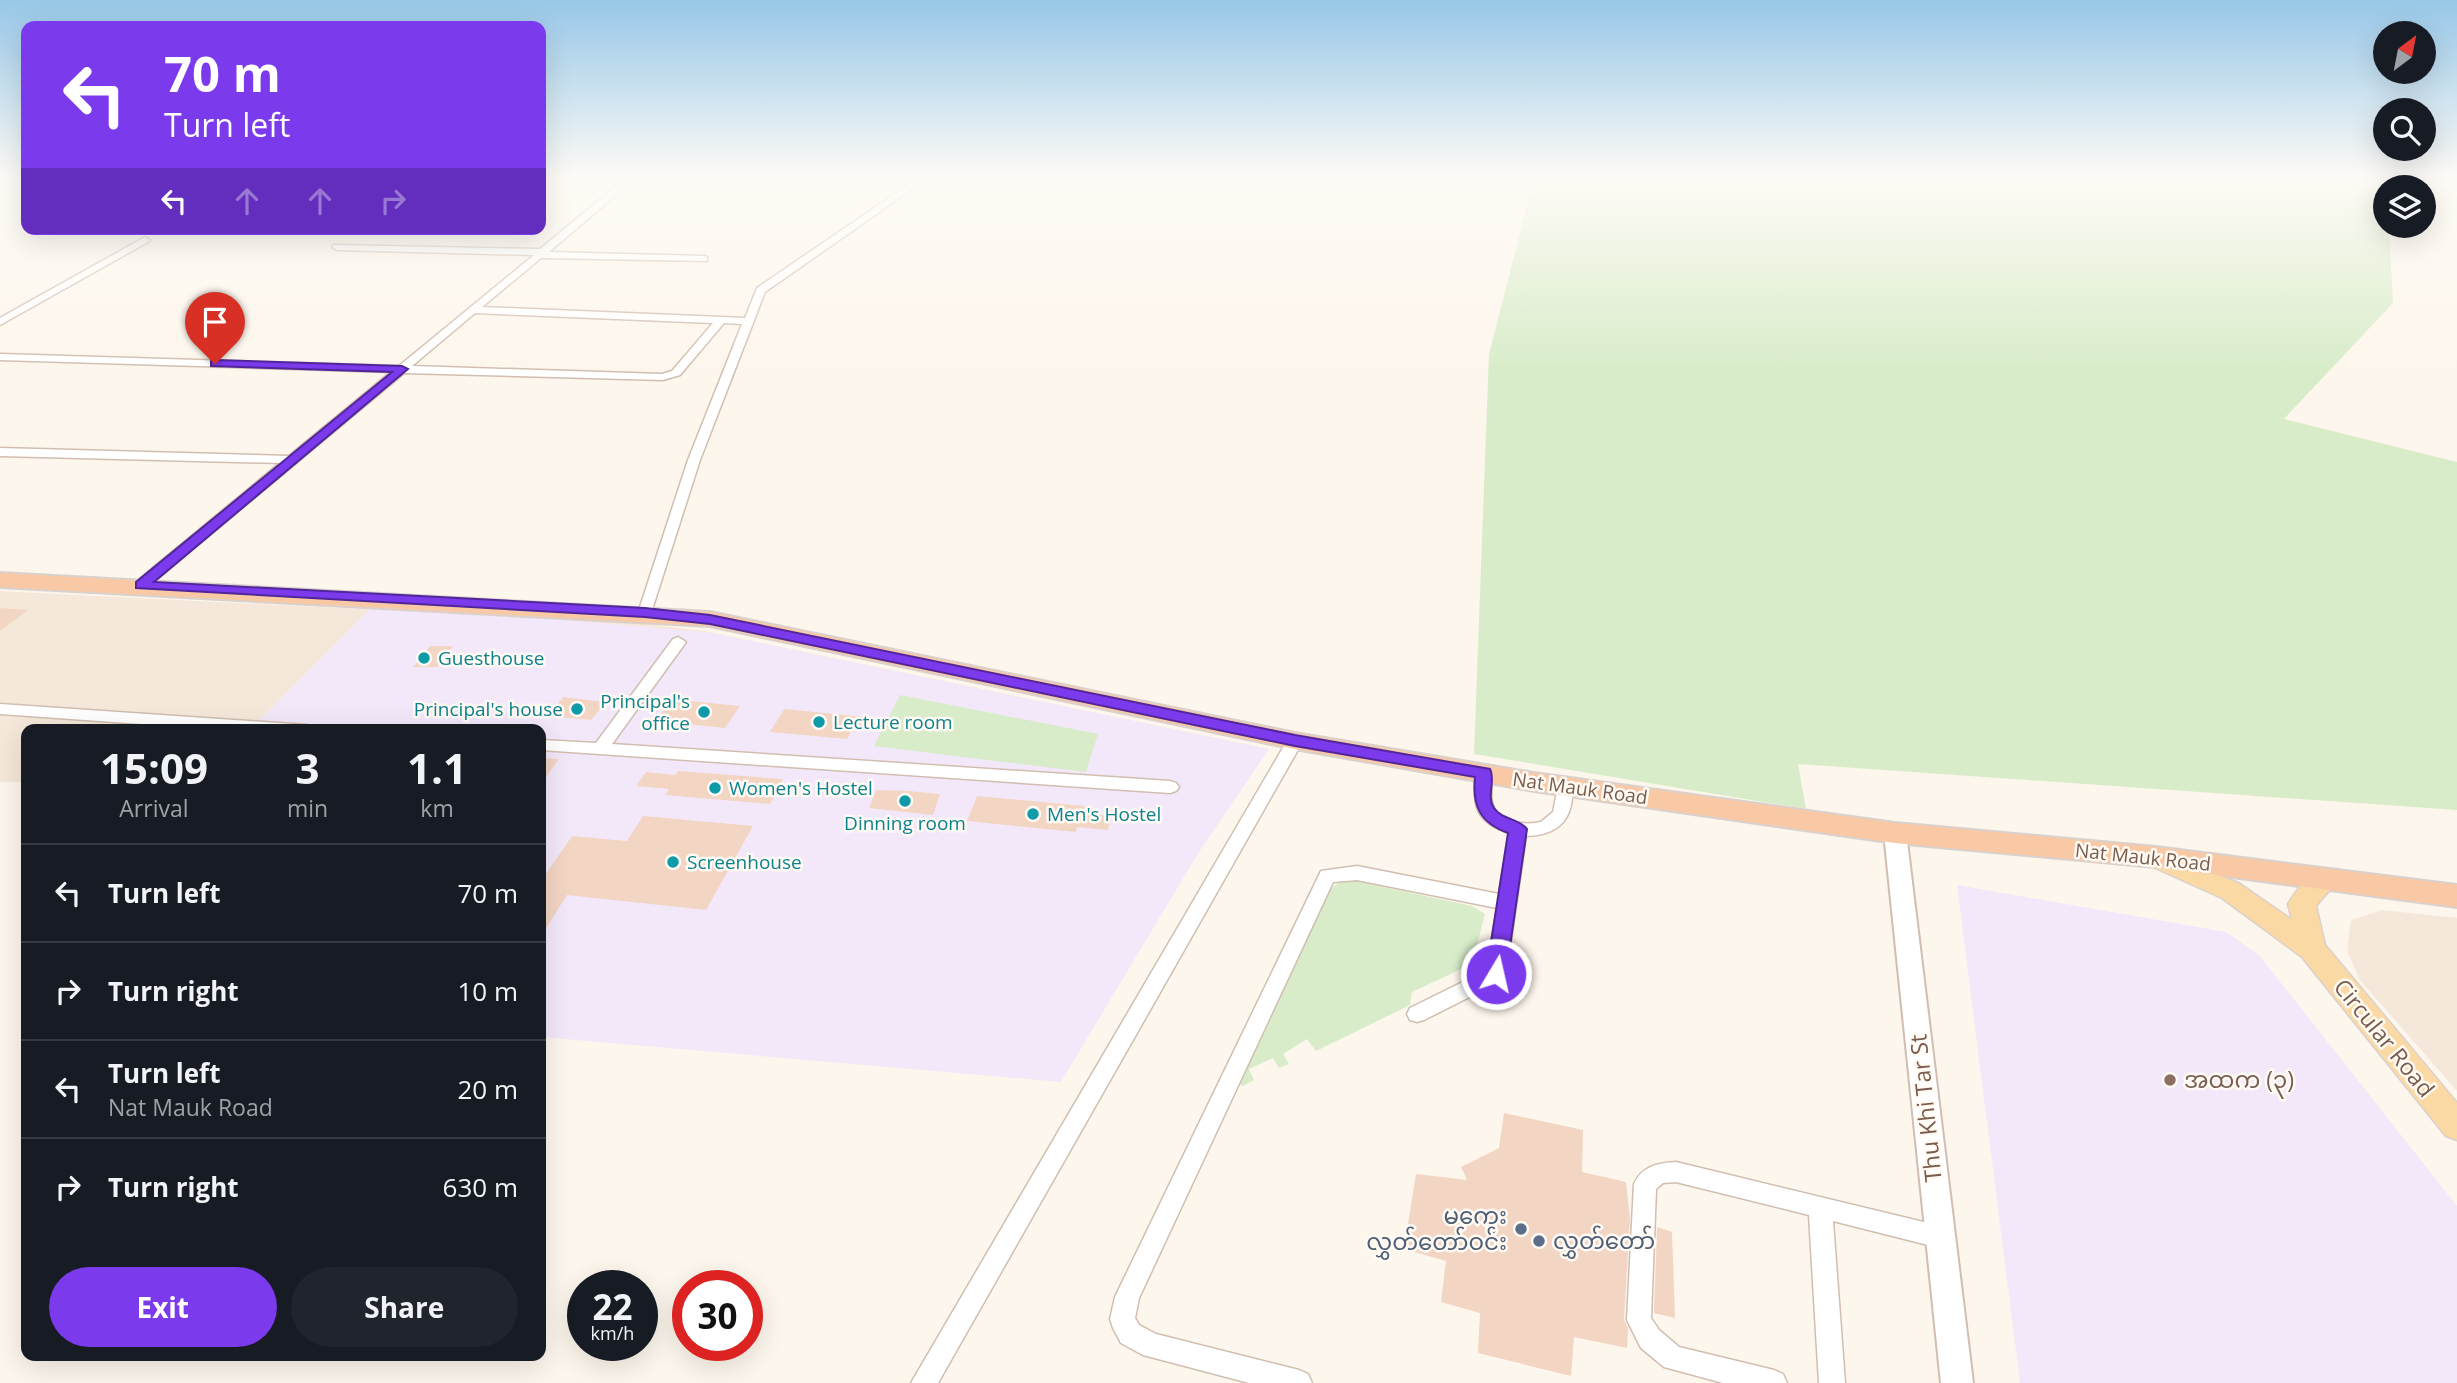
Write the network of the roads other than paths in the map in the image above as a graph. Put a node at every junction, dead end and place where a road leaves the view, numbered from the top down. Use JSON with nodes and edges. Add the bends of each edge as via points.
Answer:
{"nodes":[{"id":1,"x":141,"y":243,"type":"edge"},
{"id":2,"x":555,"y":243,"type":"edge"},
{"id":3,"x":828,"y":243,"type":"edge"},
{"id":4,"x":337,"y":247,"type":"dead end"},
{"id":5,"x":542,"y":253,"type":"junction"},
{"id":6,"x":704,"y":259,"type":"dead end"},
{"id":7,"x":473,"y":310,"type":"junction"},
{"id":8,"x":721,"y":320,"type":"junction"},
{"id":9,"x":749,"y":321,"type":"junction"},
{"id":10,"x":0,"y":322,"type":"edge"},
{"id":11,"x":0,"y":357,"type":"edge"},
{"id":12,"x":402,"y":369,"type":"junction"},
{"id":13,"x":0,"y":452,"type":"edge"},
{"id":14,"x":293,"y":460,"type":"junction"},
{"id":15,"x":0,"y":580,"type":"edge"},
{"id":16,"x":141,"y":585,"type":"junction"},
{"id":17,"x":645,"y":613,"type":"junction"},
{"id":18,"x":678,"y":642,"type":"dead end"},
{"id":19,"x":0,"y":709,"type":"edge"},
{"id":20,"x":219,"y":724,"type":"edge"},
{"id":21,"x":1295,"y":741,"type":"junction"},
{"id":22,"x":546,"y":745,"type":"edge"},
{"id":23,"x":600,"y":749,"type":"junction"},
{"id":24,"x":1484,"y":773,"type":"junction"},
{"id":25,"x":1565,"y":786,"type":"junction"},
{"id":26,"x":1170,"y":788,"type":"dead end"},
{"id":27,"x":1518,"y":829,"type":"junction"},
{"id":28,"x":1895,"y":833,"type":"junction"},
{"id":29,"x":2156,"y":858,"type":"junction"},
{"id":30,"x":2326,"y":879,"type":"junction"},
{"id":31,"x":2457,"y":896,"type":"edge"},
{"id":32,"x":1507,"y":903,"type":"junction"},
{"id":33,"x":2312,"y":949,"type":"junction"},
{"id":34,"x":1417,"y":1014,"type":"dead end"},
{"id":35,"x":2457,"y":1126,"type":"edge"},
{"id":36,"x":1821,"y":1206,"type":"junction"},
{"id":37,"x":1940,"y":1237,"type":"junction"},
{"id":38,"x":924,"y":1383,"type":"edge"},
{"id":39,"x":1299,"y":1383,"type":"edge"},
{"id":40,"x":1774,"y":1383,"type":"edge"},
{"id":41,"x":1832,"y":1383,"type":"edge"},
{"id":42,"x":1957,"y":1383,"type":"edge"}],
"edges":[{"from":1,"to":10,"type":"street"},
{"from":2,"to":5,"type":"street"},
{"from":3,"to":9,"type":"street","via":[[761,290]]},
{"from":4,"to":5,"type":"street"},
{"from":5,"to":6,"type":"street"},
{"from":5,"to":7,"type":"street"},
{"from":7,"to":8,"type":"street"},
{"from":7,"to":12,"type":"street"},
{"from":8,"to":9,"type":"street"},
{"from":8,"to":12,"type":"street","via":[[676,373],[663,377]]},
{"from":9,"to":17,"type":"street","via":[[694,460]]},
{"from":11,"to":12,"type":"street"},
{"from":12,"to":14,"type":"street"},
{"from":13,"to":14,"type":"street"},
{"from":14,"to":16,"type":"street"},
{"from":15,"to":16,"type":"highway","name":"Nat Mauk Road"},
{"from":16,"to":17,"type":"highway","name":"Nat Mauk Road"},
{"from":17,"to":21,"type":"highway","name":"Nat Mauk Road","via":[[710,619]]},
{"from":18,"to":23,"type":"street"},
{"from":19,"to":20,"type":"street"},
{"from":21,"to":24,"type":"highway","name":"Nat Mauk Road"},
{"from":21,"to":38,"type":"street"},
{"from":22,"to":23,"type":"street"},
{"from":23,"to":26,"type":"street"},
{"from":24,"to":25,"type":"highway","name":"Nat Mauk Road"},
{"from":24,"to":27,"type":"street","via":[[1482,799],[1487,813]]},
{"from":25,"to":27,"type":"street","via":[[1560,814],[1552,824],[1536,830]]},
{"from":25,"to":28,"type":"highway","name":"Nat Mauk Road"},
{"from":27,"to":32,"type":"street"},
{"from":28,"to":29,"type":"highway","name":"Nat Mauk Road"},
{"from":28,"to":37,"type":"street","name":"Thu Khi Tar St"},
{"from":29,"to":30,"type":"highway","name":"Nat Mauk Road"},
{"from":29,"to":33,"type":"main road","via":[[2231,891]]},
{"from":30,"to":31,"type":"highway","name":"Nat Mauk Road"},
{"from":30,"to":33,"type":"main road","via":[[2302,904]]},
{"from":32,"to":34,"type":"street","via":[[1496,974]]},
{"from":32,"to":39,"type":"street","via":[[1357,873],[1327,876],[1127,1297],[1122,1319],[1130,1334],[1153,1346]]},
{"from":33,"to":35,"type":"main road","name":"Circular Road"},
{"from":36,"to":37,"type":"street"},
{"from":36,"to":40,"type":"street","via":[[1676,1172],[1658,1173],[1645,1184],[1639,1320],[1650,1339],[1673,1359]]},
{"from":36,"to":41,"type":"street"},
{"from":37,"to":42,"type":"street","name":"Thu Khi Tar St"}]}
